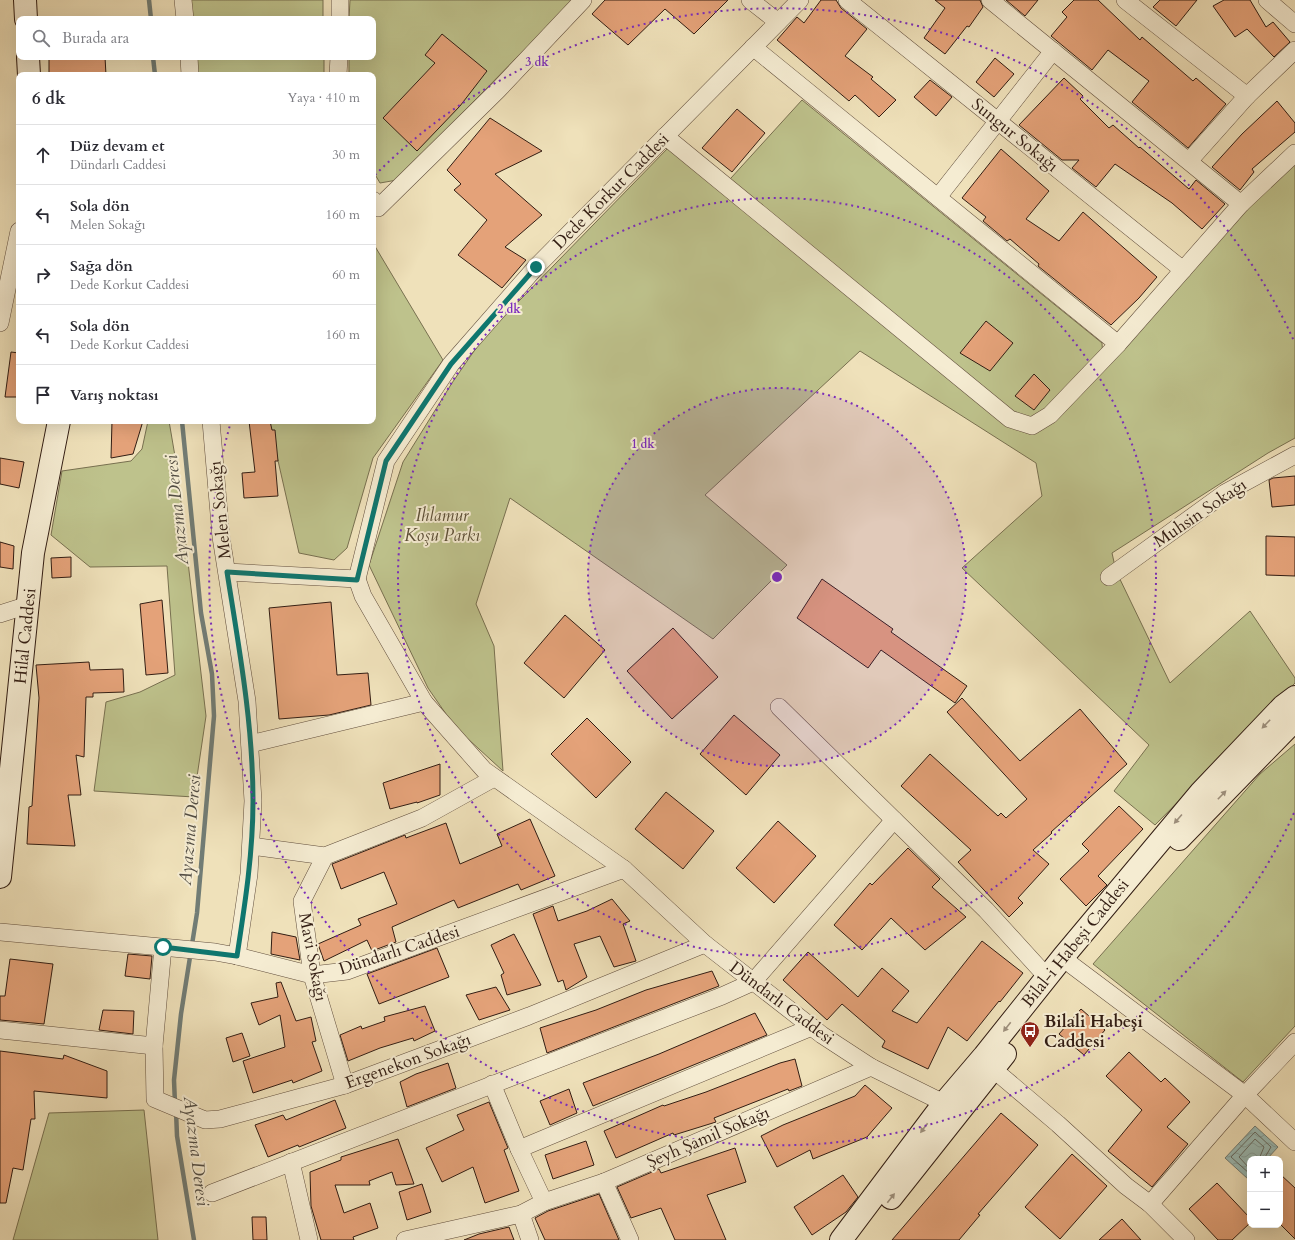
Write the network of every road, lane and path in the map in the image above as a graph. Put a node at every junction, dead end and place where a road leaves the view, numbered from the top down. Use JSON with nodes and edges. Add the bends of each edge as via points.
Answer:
{"nodes":[{"id":1,"x":25,"y":0,"type":"edge"},
{"id":2,"x":183,"y":0,"type":"edge"},
{"id":3,"x":340,"y":0,"type":"edge"},
{"id":4,"x":583,"y":0,"type":"edge"},
{"id":5,"x":750,"y":0,"type":"edge"},
{"id":6,"x":800,"y":0,"type":"edge"},
{"id":7,"x":847,"y":0,"type":"edge"},
{"id":8,"x":990,"y":0,"type":"edge"},
{"id":9,"x":1125,"y":0,"type":"edge"},
{"id":10,"x":1267,"y":0,"type":"edge"},
{"id":11,"x":26,"y":16,"type":"edge"},
{"id":12,"x":185,"y":16,"type":"edge"},
{"id":13,"x":340,"y":16,"type":"edge"},
{"id":14,"x":778,"y":22,"type":"junction"},
{"id":15,"x":1295,"y":24,"type":"edge"},
{"id":16,"x":754,"y":47,"type":"junction"},
{"id":17,"x":1295,"y":50,"type":"edge"},
{"id":18,"x":1053,"y":51,"type":"junction"},
{"id":19,"x":28,"y":60,"type":"edge"},
{"id":20,"x":189,"y":60,"type":"edge"},
{"id":21,"x":339,"y":60,"type":"edge"},
{"id":22,"x":29,"y":72,"type":"edge"},
{"id":23,"x":190,"y":72,"type":"edge"},
{"id":24,"x":338,"y":72,"type":"edge"},
{"id":25,"x":1247,"y":96,"type":"junction"},
{"id":26,"x":998,"y":121,"type":"junction"},
{"id":27,"x":665,"y":136,"type":"junction"},
{"id":28,"x":1295,"y":153,"type":"edge"},
{"id":29,"x":1189,"y":161,"type":"junction"},
{"id":30,"x":938,"y":197,"type":"junction"},
{"id":31,"x":1240,"y":204,"type":"junction"},
{"id":32,"x":376,"y":205,"type":"edge"},
{"id":33,"x":16,"y":246,"type":"edge"},
{"id":34,"x":1182,"y":270,"type":"junction"},
{"id":35,"x":0,"y":323,"type":"edge"},
{"id":36,"x":1118,"y":344,"type":"junction"},
{"id":37,"x":58,"y":424,"type":"edge"},
{"id":38,"x":211,"y":424,"type":"edge"},
{"id":39,"x":1295,"y":455,"type":"edge"},
{"id":40,"x":227,"y":572,"type":"junction"},
{"id":41,"x":1108,"y":577,"type":"dead end"},
{"id":42,"x":357,"y":580,"type":"junction"},
{"id":43,"x":28,"y":605,"type":"junction"},
{"id":44,"x":0,"y":614,"type":"edge"},
{"id":45,"x":1295,"y":697,"type":"edge"},
{"id":46,"x":424,"y":702,"type":"junction"},
{"id":47,"x":779,"y":707,"type":"dead end"},
{"id":48,"x":1295,"y":720,"type":"edge"},
{"id":49,"x":250,"y":744,"type":"junction"},
{"id":50,"x":494,"y":778,"type":"junction"},
{"id":51,"x":894,"y":820,"type":"junction"},
{"id":52,"x":251,"y":846,"type":"junction"},
{"id":53,"x":325,"y":856,"type":"junction"},
{"id":54,"x":624,"y":869,"type":"junction"},
{"id":55,"x":0,"y":877,"type":"edge"},
{"id":56,"x":0,"y":932,"type":"edge"},
{"id":57,"x":705,"y":944,"type":"junction"},
{"id":58,"x":163,"y":947,"type":"junction"},
{"id":59,"x":237,"y":956,"type":"junction"},
{"id":60,"x":1068,"y":961,"type":"junction"},
{"id":61,"x":312,"y":975,"type":"junction"},
{"id":62,"x":1047,"y":977,"type":"junction"},
{"id":63,"x":753,"y":982,"type":"junction"},
{"id":64,"x":812,"y":1027,"type":"junction"},
{"id":65,"x":0,"y":1030,"type":"edge"},
{"id":66,"x":1295,"y":1042,"type":"edge"},
{"id":67,"x":154,"y":1046,"type":"junction"},
{"id":68,"x":988,"y":1062,"type":"junction"},
{"id":69,"x":870,"y":1068,"type":"junction"},
{"id":70,"x":492,"y":1084,"type":"junction"},
{"id":71,"x":345,"y":1085,"type":"junction"},
{"id":72,"x":1245,"y":1095,"type":"junction"},
{"id":73,"x":951,"y":1107,"type":"junction"},
{"id":74,"x":1295,"y":1142,"type":"edge"},
{"id":75,"x":519,"y":1149,"type":"junction"},
{"id":76,"x":291,"y":1162,"type":"junction"},
{"id":77,"x":604,"y":1182,"type":"junction"},
{"id":78,"x":212,"y":1194,"type":"dead end"},
{"id":79,"x":544,"y":1202,"type":"junction"},
{"id":80,"x":1150,"y":1204,"type":"junction"},
{"id":81,"x":521,"y":1214,"type":"junction"},
{"id":82,"x":415,"y":1239,"type":"edge"},
{"id":83,"x":309,"y":1240,"type":"edge"},
{"id":84,"x":530,"y":1240,"type":"edge"},
{"id":85,"x":630,"y":1240,"type":"edge"},
{"id":86,"x":841,"y":1240,"type":"edge"},
{"id":87,"x":859,"y":1240,"type":"edge"},
{"id":88,"x":1186,"y":1240,"type":"edge"}],
"edges":[{"from":1,"to":11,"type":"street"},
{"from":2,"to":12,"type":"street"},
{"from":3,"to":13,"type":"street"},
{"from":4,"to":32,"type":"street","via":[[498,90],[378,208]]},
{"from":5,"to":14,"type":"street"},
{"from":6,"to":14,"type":"street","name":"Dede Korkut Caddesi"},
{"from":7,"to":26,"type":"street","name":"Sungur Sokağı"},
{"from":8,"to":18,"type":"street"},
{"from":9,"to":25,"type":"street"},
{"from":10,"to":15,"type":"street"},
{"from":14,"to":16,"type":"street","name":"Dede Korkut Caddesi"},
{"from":16,"to":27,"type":"street","name":"Dede Korkut Caddesi"},
{"from":16,"to":30,"type":"street"},
{"from":17,"to":25,"type":"street"},
{"from":18,"to":26,"type":"street"},
{"from":18,"to":29,"type":"street"},
{"from":19,"to":22,"type":"street"},
{"from":20,"to":23,"type":"street"},
{"from":21,"to":24,"type":"street"},
{"from":25,"to":29,"type":"street"},
{"from":26,"to":30,"type":"street"},
{"from":26,"to":34,"type":"street","name":"Sungur Sokağı"},
{"from":27,"to":36,"type":"street","via":[[1010,420],[1032,426],[1050,415]]},
{"from":27,"to":42,"type":"street","name":"Dede Korkut Caddesi","via":[[536,267],[451,364],[386,461]]},
{"from":28,"to":31,"type":"street"},
{"from":29,"to":31,"type":"street"},
{"from":30,"to":36,"type":"street"},
{"from":31,"to":34,"type":"street"},
{"from":33,"to":35,"type":"street"},
{"from":34,"to":36,"type":"street"},
{"from":37,"to":43,"type":"street","name":"Hilal Caddesi","via":[[33,553]]},
{"from":38,"to":40,"type":"street","name":"Melen Sokağı","via":[[221,537]]},
{"from":39,"to":41,"type":"street","name":"Muhsin Sokağı","via":[[1225,493]]},
{"from":40,"to":42,"type":"street"},
{"from":40,"to":49,"type":"street","name":"Melen Sokağı","via":[[247,701]]},
{"from":42,"to":46,"type":"street","name":"Dündarlı Caddesi","via":[[363,596]]},
{"from":43,"to":44,"type":"street"},
{"from":43,"to":55,"type":"street","name":"Hilal Caddesi"},
{"from":45,"to":60,"type":"street","name":"Bilal-i Habeşi Caddesi","one_way":true,"via":[[1283,706],[1201,792]]},
{"from":46,"to":49,"type":"street"},
{"from":46,"to":50,"type":"street","name":"Dündarlı Caddesi"},
{"from":47,"to":51,"type":"street"},
{"from":60,"to":48,"type":"street","name":"Bilal-i Habeşi Caddesi","one_way":true,"via":[[1169,849]]},
{"from":49,"to":52,"type":"street","name":"Melen Sokağı","via":[[253,801]]},
{"from":50,"to":53,"type":"street","via":[[422,818]]},
{"from":50,"to":54,"type":"street","name":"Dündarlı Caddesi"},
{"from":51,"to":62,"type":"street","via":[[986,910]]},
{"from":51,"to":63,"type":"street"},
{"from":52,"to":53,"type":"street"},
{"from":52,"to":59,"type":"street","name":"Melen Sokağı"},
{"from":53,"to":61,"type":"street","name":"Mavi Sokağı","via":[[302,901]]},
{"from":54,"to":57,"type":"street","name":"Dündarlı Caddesi"},
{"from":54,"to":61,"type":"street","name":"Dündarlı Caddesi","via":[[347,971]]},
{"from":56,"to":58,"type":"street","name":"Dündarlı Caddesi"},
{"from":57,"to":63,"type":"street","name":"Dündarlı Caddesi"},
{"from":57,"to":71,"type":"street","name":"Ergenekon Sokağı","via":[[529,1016]]},
{"from":58,"to":59,"type":"street","name":"Dündarlı Caddesi"},
{"from":58,"to":67,"type":"street","name":"Ergenekon Sokağı"},
{"from":59,"to":61,"type":"street","name":"Dündarlı Caddesi"},
{"from":60,"to":62,"type":"street","name":"Bilal-i Habeşi Caddesi"},
{"from":60,"to":68,"type":"street","name":"Bilal-i Habeşi Caddesi"},
{"from":60,"to":72,"type":"street"},
{"from":61,"to":71,"type":"street","name":"Mavi Sokağı"},
{"from":62,"to":68,"type":"street","name":"Bilal-i Habeşi Caddesi","one_way":true},
{"from":63,"to":64,"type":"street","name":"Dündarlı Caddesi"},
{"from":63,"to":70,"type":"street"},
{"from":64,"to":69,"type":"street","name":"Dündarlı Caddesi"},
{"from":64,"to":75,"type":"street"},
{"from":65,"to":67,"type":"street"},
{"from":66,"to":72,"type":"street"},
{"from":67,"to":71,"type":"street","name":"Ergenekon Sokağı","via":[[155,1099],[206,1120],[220,1119]]},
{"from":68,"to":73,"type":"street","name":"Bilal-i Habeşi Caddesi"},
{"from":68,"to":80,"type":"street","via":[[1126,1186]]},
{"from":69,"to":73,"type":"street","name":"Dündarlı Caddesi"},
{"from":69,"to":77,"type":"street","name":"Şeyh Şamil Sokağı"},
{"from":70,"to":75,"type":"street"},
{"from":70,"to":76,"type":"street"},
{"from":72,"to":74,"type":"street"},
{"from":72,"to":80,"type":"street"},
{"from":73,"to":86,"type":"street","name":"Bilal-i Habeşi Caddesi","one_way":true},
{"from":87,"to":73,"type":"street","name":"Bilal-i Habeşi Caddesi","one_way":true},
{"from":75,"to":79,"type":"street"},
{"from":76,"to":78,"type":"street"},
{"from":76,"to":83,"type":"street"},
{"from":77,"to":79,"type":"street","name":"Şeyh Şamil Sokağı"},
{"from":77,"to":85,"type":"street"},
{"from":79,"to":81,"type":"street","name":"Şeyh Şamil Sokağı"},
{"from":80,"to":88,"type":"street"},
{"from":81,"to":82,"type":"street","name":"Şeyh Şamil Sokağı"},
{"from":81,"to":84,"type":"street"}]}
